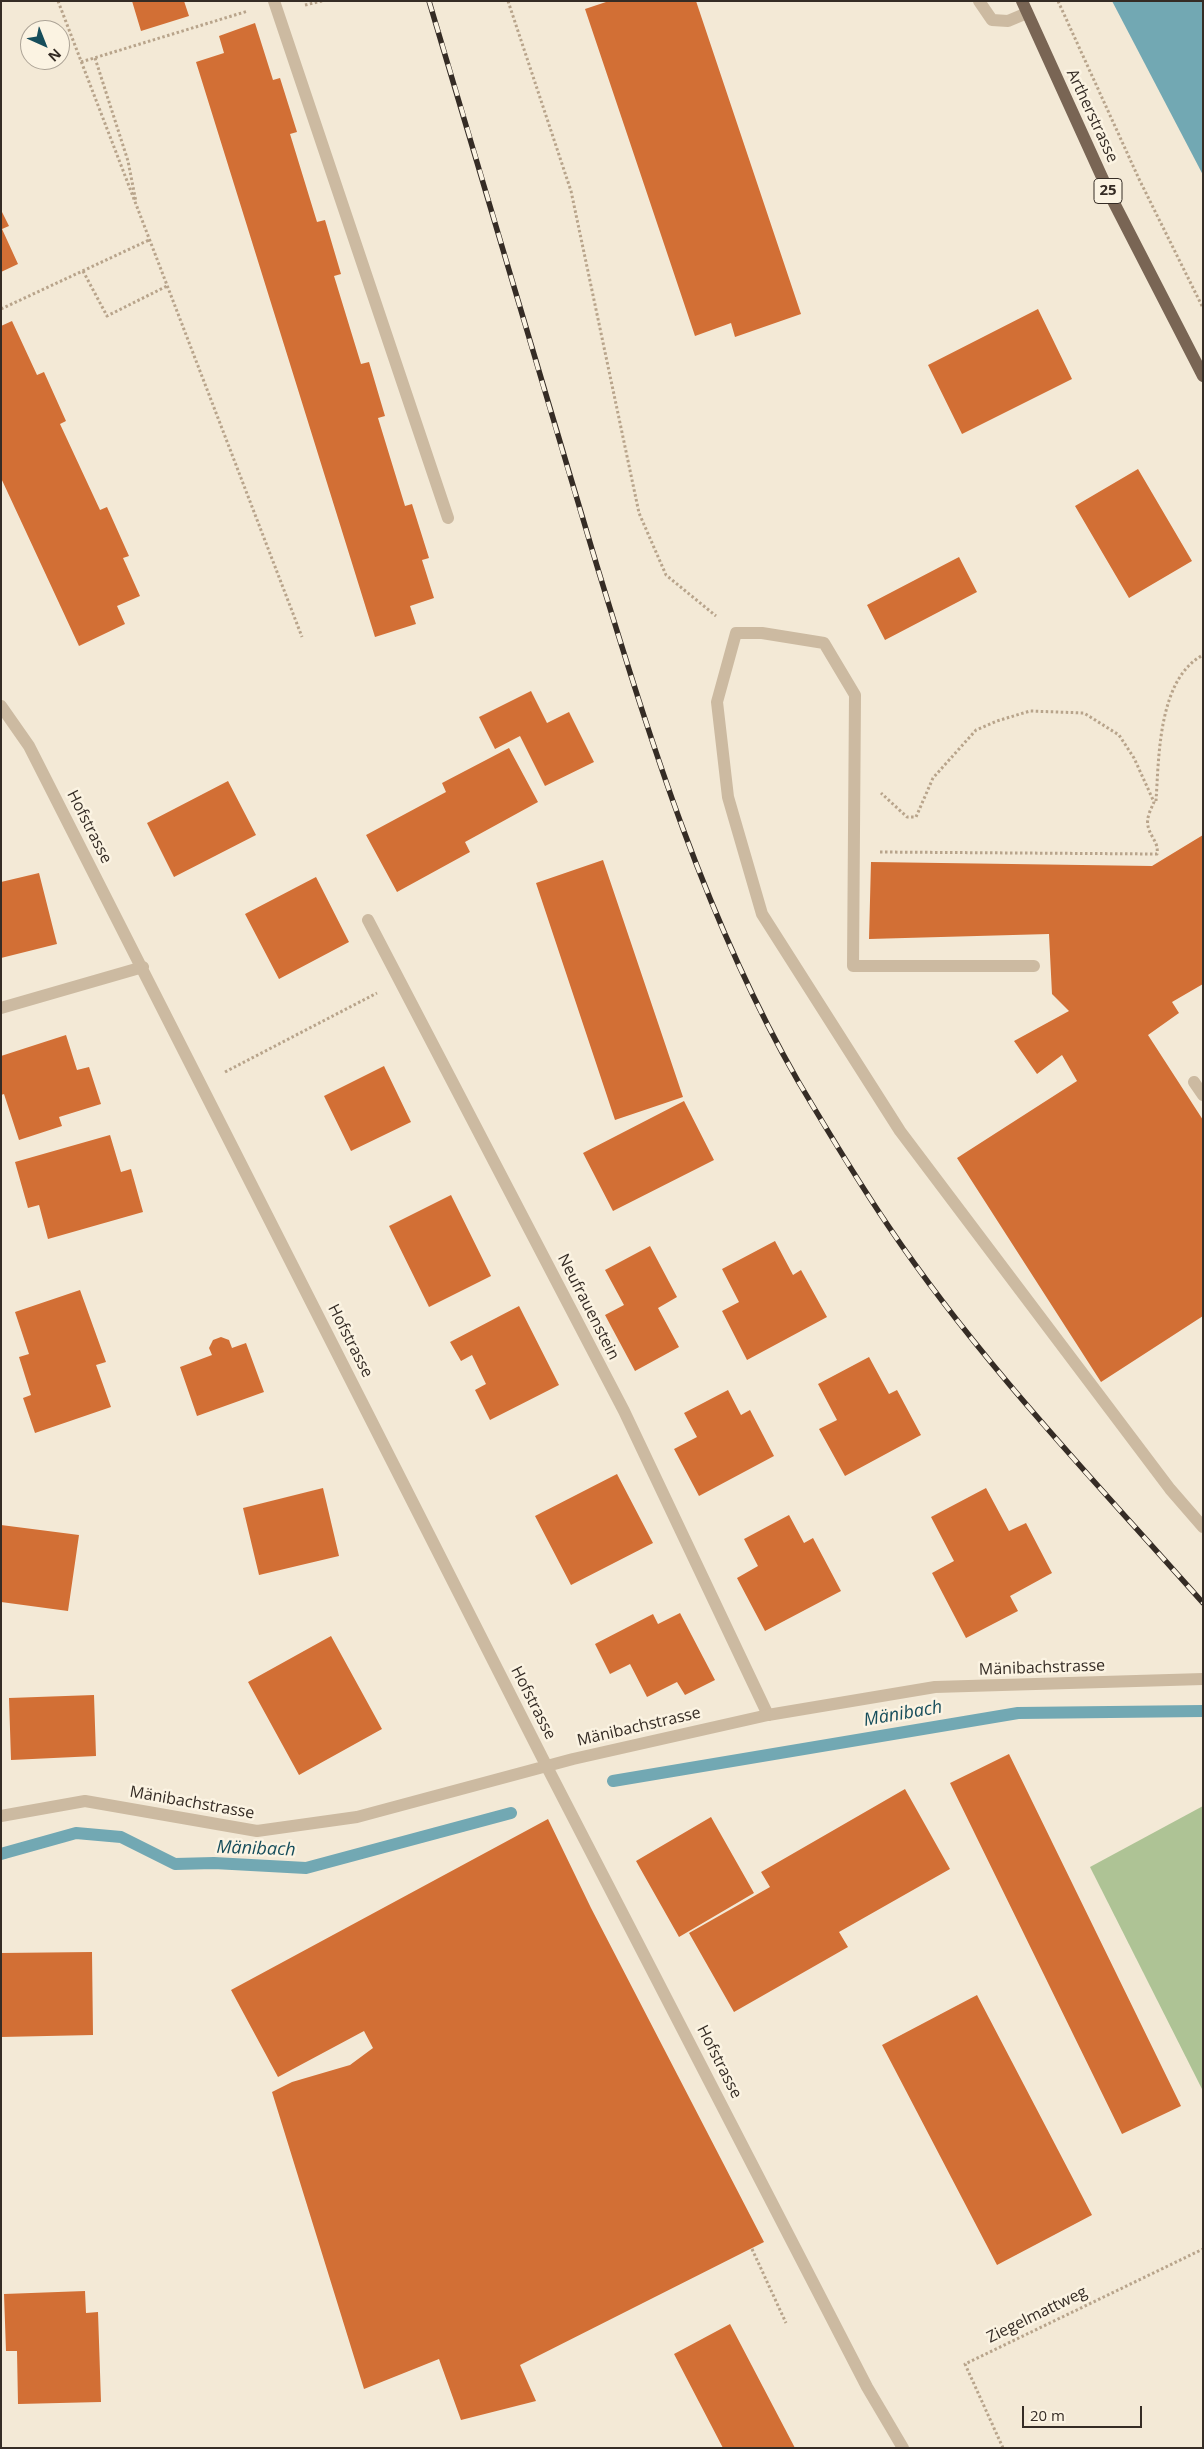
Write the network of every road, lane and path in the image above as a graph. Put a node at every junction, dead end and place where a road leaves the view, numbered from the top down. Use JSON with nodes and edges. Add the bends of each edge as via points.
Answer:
{"nodes":[{"id":1,"x":58,"y":1,"type":"edge"},
{"id":2,"x":274,"y":1,"type":"edge"},
{"id":3,"x":508,"y":1,"type":"edge"},
{"id":4,"x":979,"y":1,"type":"edge"},
{"id":5,"x":1022,"y":1,"type":"edge"},
{"id":6,"x":1058,"y":1,"type":"edge"},
{"id":7,"x":236,"y":14,"type":"dead end"},
{"id":8,"x":1027,"y":14,"type":"junction"},
{"id":9,"x":95,"y":58,"type":"junction"},
{"id":10,"x":81,"y":62,"type":"junction"},
{"id":11,"x":138,"y":210,"type":"junction"},
{"id":12,"x":149,"y":240,"type":"junction"},
{"id":13,"x":83,"y":271,"type":"junction"},
{"id":14,"x":167,"y":286,"type":"junction"},
{"id":15,"x":1203,"y":308,"type":"edge"},
{"id":16,"x":1,"y":309,"type":"edge"},
{"id":17,"x":1203,"y":376,"type":"edge"},
{"id":18,"x":448,"y":518,"type":"dead end"},
{"id":19,"x":736,"y":633,"type":"junction"},
{"id":20,"x":302,"y":637,"type":"dead end"},
{"id":21,"x":1203,"y":655,"type":"edge"},
{"id":22,"x":1,"y":706,"type":"edge"},
{"id":23,"x":854,"y":788,"type":"junction"},
{"id":24,"x":1156,"y":801,"type":"dead end"},
{"id":25,"x":854,"y":852,"type":"junction"},
{"id":26,"x":368,"y":920,"type":"dead end"},
{"id":27,"x":1034,"y":966,"type":"dead end"},
{"id":28,"x":143,"y":967,"type":"junction"},
{"id":29,"x":368,"y":998,"type":"dead end"},
{"id":30,"x":1,"y":1008,"type":"edge"},
{"id":31,"x":225,"y":1073,"type":"dead end"},
{"id":32,"x":1194,"y":1082,"type":"dead end"},
{"id":33,"x":1203,"y":1094,"type":"edge"},
{"id":34,"x":1203,"y":1527,"type":"edge"},
{"id":35,"x":1203,"y":1680,"type":"edge"},
{"id":36,"x":768,"y":1715,"type":"junction"},
{"id":37,"x":546,"y":1765,"type":"junction"},
{"id":38,"x":1,"y":1816,"type":"edge"},
{"id":39,"x":752,"y":2249,"type":"dead end"},
{"id":40,"x":1203,"y":2249,"type":"edge"},
{"id":41,"x":786,"y":2323,"type":"dead end"},
{"id":42,"x":903,"y":2448,"type":"edge"},
{"id":43,"x":1003,"y":2448,"type":"edge"}],
"edges":[{"from":1,"to":10,"type":"path"},
{"from":2,"to":18,"type":"street"},
{"from":3,"to":19,"type":"path","via":[[571,191],[639,513],[666,575]]},
{"from":4,"to":8,"type":"street","via":[[992,20],[1008,21]]},
{"from":5,"to":8,"type":"main road","name":"Artherstrasse","number":"25"},
{"from":6,"to":15,"type":"path","via":[[1139,179]]},
{"from":7,"to":9,"type":"path"},
{"from":8,"to":17,"type":"main road","name":"Artherstrasse","number":"25","via":[[1111,197]]},
{"from":9,"to":10,"type":"path"},
{"from":9,"to":11,"type":"path","via":[[128,161]]},
{"from":10,"to":11,"type":"path"},
{"from":11,"to":12,"type":"path"},
{"from":12,"to":13,"type":"path"},
{"from":12,"to":14,"type":"path"},
{"from":13,"to":14,"type":"path","via":[[107,316]]},
{"from":13,"to":16,"type":"path"},
{"from":14,"to":20,"type":"path"},
{"from":19,"to":23,"type":"street","via":[[762,633],[824,643],[855,695]]},
{"from":19,"to":34,"type":"street","via":[[718,702],[728,797],[762,914],[900,1131],[1170,1489]]},
{"from":21,"to":24,"type":"path","via":[[1180,677],[1169,702],[1161,732]]},
{"from":22,"to":28,"type":"street","name":"Hofstrasse","via":[[29,746]]},
{"from":23,"to":25,"type":"street"},
{"from":23,"to":25,"type":"path","via":[[878,790],[907,817],[916,817],[934,778],[976,730],[1030,711],[1084,713],[1119,735],[1134,758],[1154,802],[1148,826],[1158,854]]},
{"from":25,"to":27,"type":"street","via":[[854,966]]},
{"from":26,"to":36,"type":"street","name":"Neufrauenstein","via":[[624,1411]]},
{"from":28,"to":30,"type":"street"},
{"from":28,"to":37,"type":"street","name":"Hofstrasse"},
{"from":29,"to":31,"type":"path"},
{"from":32,"to":33,"type":"street"},
{"from":35,"to":36,"type":"street","name":"Mänibachstrasse","via":[[935,1687]]},
{"from":36,"to":37,"type":"street","name":"Mänibachstrasse"},
{"from":37,"to":38,"type":"street","name":"Mänibachstrasse","via":[[357,1817],[257,1831],[85,1801]]},
{"from":37,"to":42,"type":"street","name":"Hofstrasse","via":[[868,2387]]},
{"from":39,"to":41,"type":"path"},
{"from":40,"to":43,"type":"path","name":"Ziegelmattweg","via":[[964,2364]]}]}
